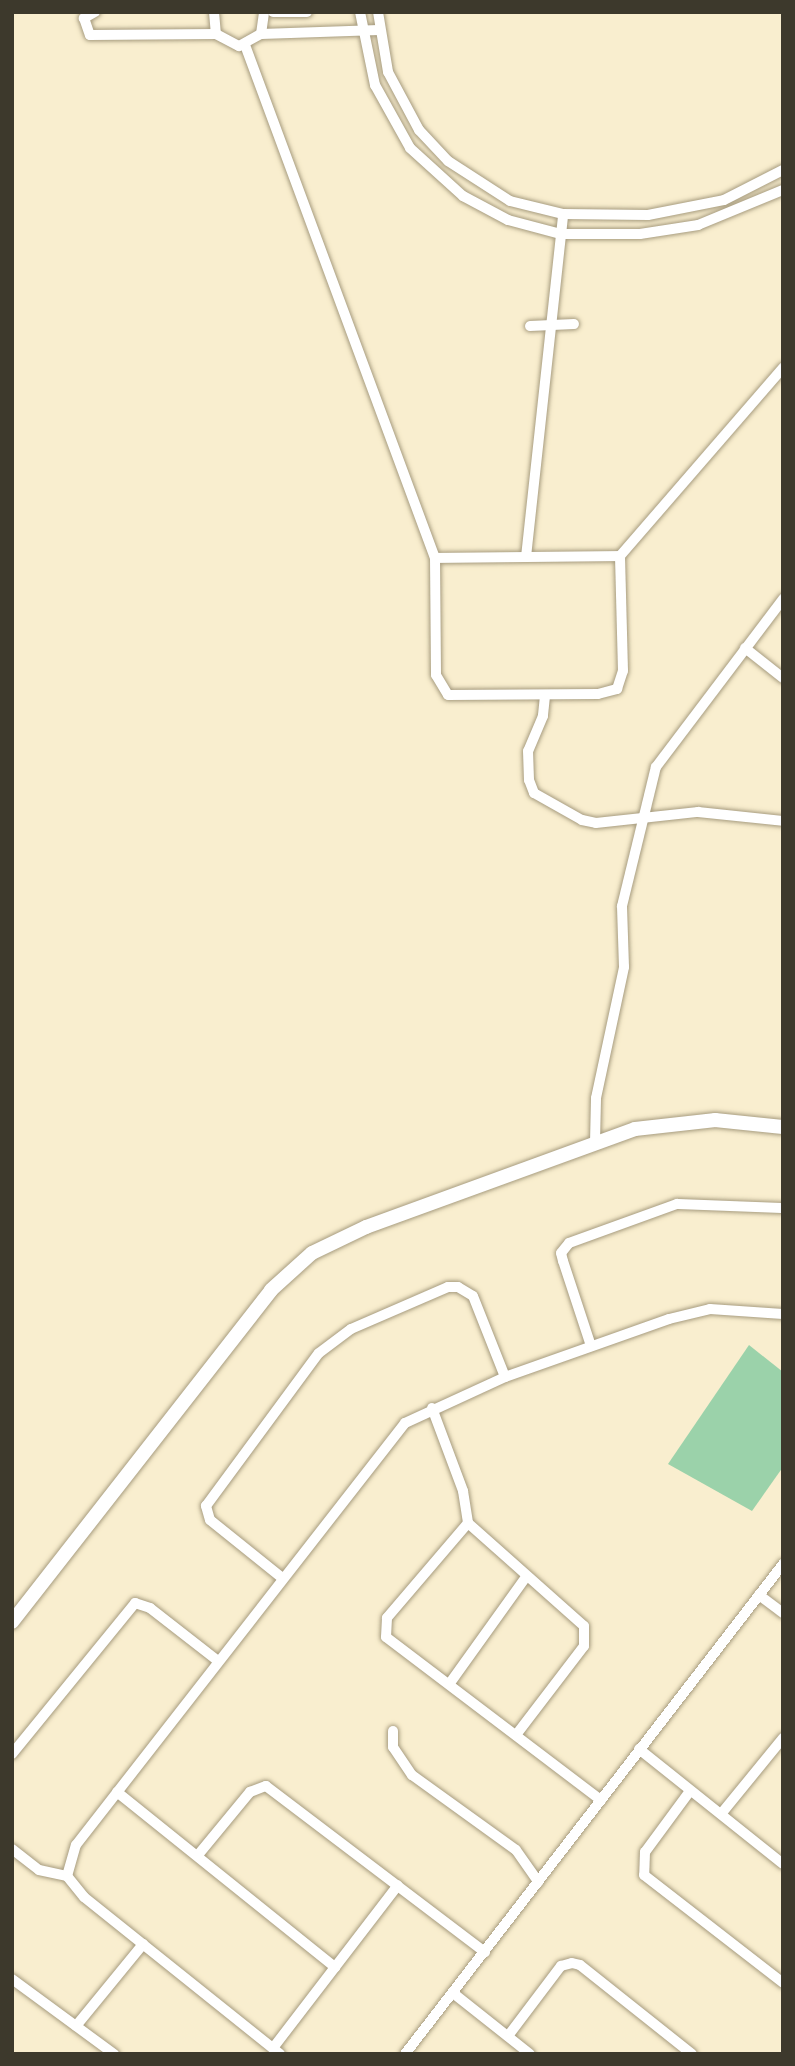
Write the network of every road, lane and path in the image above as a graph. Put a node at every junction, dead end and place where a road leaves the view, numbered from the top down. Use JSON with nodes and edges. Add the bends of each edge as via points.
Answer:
{"nodes":[{"id":1,"x":95,"y":12,"type":"edge"},
{"id":2,"x":214,"y":12,"type":"edge"},
{"id":3,"x":264,"y":12,"type":"edge"},
{"id":4,"x":273,"y":12,"type":"edge"},
{"id":5,"x":307,"y":12,"type":"edge"},
{"id":6,"x":360,"y":12,"type":"edge"},
{"id":7,"x":378,"y":12,"type":"edge"},
{"id":8,"x":361,"y":30,"type":"junction"},
{"id":9,"x":379,"y":30,"type":"junction"},
{"id":10,"x":216,"y":34,"type":"junction"},
{"id":11,"x":261,"y":34,"type":"junction"},
{"id":12,"x":245,"y":45,"type":"junction"},
{"id":13,"x":783,"y":170,"type":"edge"},
{"id":14,"x":783,"y":190,"type":"edge"},
{"id":15,"x":563,"y":214,"type":"junction"},
{"id":16,"x":561,"y":234,"type":"junction"},
{"id":17,"x":574,"y":324,"type":"dead end"},
{"id":18,"x":530,"y":326,"type":"dead end"},
{"id":19,"x":553,"y":327,"type":"junction"},
{"id":20,"x":783,"y":368,"type":"edge"},
{"id":21,"x":620,"y":556,"type":"junction"},
{"id":22,"x":526,"y":557,"type":"junction"},
{"id":23,"x":435,"y":558,"type":"junction"},
{"id":24,"x":783,"y":599,"type":"edge"},
{"id":25,"x":745,"y":648,"type":"junction"},
{"id":26,"x":783,"y":678,"type":"edge"},
{"id":27,"x":545,"y":696,"type":"junction"},
{"id":28,"x":643,"y":816,"type":"junction"},
{"id":29,"x":783,"y":821,"type":"edge"},
{"id":30,"x":783,"y":1127,"type":"edge"},
{"id":31,"x":595,"y":1143,"type":"junction"},
{"id":32,"x":783,"y":1208,"type":"edge"},
{"id":33,"x":783,"y":1314,"type":"edge"},
{"id":34,"x":591,"y":1346,"type":"junction"},
{"id":35,"x":505,"y":1377,"type":"junction"},
{"id":36,"x":432,"y":1408,"type":"junction"},
{"id":37,"x":468,"y":1523,"type":"junction"},
{"id":38,"x":783,"y":1564,"type":"edge"},
{"id":39,"x":281,"y":1577,"type":"junction"},
{"id":40,"x":526,"y":1577,"type":"junction"},
{"id":41,"x":759,"y":1595,"type":"junction"},
{"id":42,"x":783,"y":1613,"type":"edge"},
{"id":43,"x":12,"y":1622,"type":"edge"},
{"id":44,"x":218,"y":1661,"type":"junction"},
{"id":45,"x":450,"y":1683,"type":"junction"},
{"id":46,"x":393,"y":1731,"type":"dead end"},
{"id":47,"x":516,"y":1735,"type":"junction"},
{"id":48,"x":783,"y":1738,"type":"edge"},
{"id":49,"x":639,"y":1749,"type":"junction"},
{"id":50,"x":12,"y":1754,"type":"edge"},
{"id":51,"x":690,"y":1791,"type":"junction"},
{"id":52,"x":117,"y":1792,"type":"junction"},
{"id":53,"x":601,"y":1800,"type":"junction"},
{"id":54,"x":721,"y":1814,"type":"junction"},
{"id":55,"x":12,"y":1849,"type":"edge"},
{"id":56,"x":198,"y":1855,"type":"junction"},
{"id":57,"x":783,"y":1864,"type":"edge"},
{"id":58,"x":67,"y":1876,"type":"junction"},
{"id":59,"x":538,"y":1882,"type":"junction"},
{"id":60,"x":398,"y":1885,"type":"junction"},
{"id":61,"x":143,"y":1944,"type":"junction"},
{"id":62,"x":485,"y":1952,"type":"junction"},
{"id":63,"x":335,"y":1967,"type":"junction"},
{"id":64,"x":12,"y":1979,"type":"edge"},
{"id":65,"x":783,"y":1983,"type":"edge"},
{"id":66,"x":453,"y":1993,"type":"junction"},
{"id":67,"x":76,"y":2026,"type":"junction"},
{"id":68,"x":508,"y":2036,"type":"junction"},
{"id":69,"x":277,"y":2051,"type":"edge"},
{"id":70,"x":114,"y":2054,"type":"edge"},
{"id":71,"x":405,"y":2054,"type":"edge"},
{"id":72,"x":530,"y":2054,"type":"edge"},
{"id":73,"x":692,"y":2054,"type":"edge"}],
"edges":[{"from":1,"to":10,"type":"street","via":[[84,18],[90,35]]},
{"from":2,"to":10,"type":"street"},
{"from":3,"to":11,"type":"street"},
{"from":4,"to":5,"type":"street"},
{"from":6,"to":8,"type":"street"},
{"from":7,"to":9,"type":"street"},
{"from":8,"to":9,"type":"street"},
{"from":8,"to":11,"type":"street"},
{"from":8,"to":16,"type":"street","via":[[384,106],[431,172],[508,219]]},
{"from":9,"to":15,"type":"street","via":[[388,72],[402,104],[447,161],[510,201]]},
{"from":10,"to":12,"type":"street","via":[[230,44]]},
{"from":11,"to":12,"type":"street"},
{"from":12,"to":23,"type":"street"},
{"from":13,"to":15,"type":"street","via":[[724,200],[689,209],[648,215]]},
{"from":14,"to":16,"type":"street","via":[[674,230]]},
{"from":15,"to":16,"type":"street"},
{"from":16,"to":19,"type":"street"},
{"from":17,"to":19,"type":"street"},
{"from":18,"to":19,"type":"street"},
{"from":19,"to":22,"type":"street"},
{"from":20,"to":21,"type":"street"},
{"from":21,"to":22,"type":"street"},
{"from":21,"to":27,"type":"street","via":[[622,681],[610,693]]},
{"from":22,"to":23,"type":"street"},
{"from":23,"to":27,"type":"street","via":[[436,675],[442,689],[457,697]]},
{"from":24,"to":25,"type":"street"},
{"from":25,"to":26,"type":"street"},
{"from":25,"to":28,"type":"street","via":[[656,767]]},
{"from":27,"to":28,"type":"street","via":[[543,716],[528,751],[528,780],[534,793],[589,823]]},
{"from":28,"to":29,"type":"street","via":[[698,813]]},
{"from":28,"to":31,"type":"street","via":[[622,906],[624,967],[596,1098]]},
{"from":30,"to":31,"type":"main road","via":[[676,1121]]},
{"from":31,"to":43,"type":"main road","via":[[366,1227],[312,1253],[288,1272]]},
{"from":32,"to":34,"type":"street","via":[[677,1204],[569,1243],[563,1261]]},
{"from":33,"to":34,"type":"street","via":[[710,1309]]},
{"from":34,"to":35,"type":"street"},
{"from":35,"to":36,"type":"street"},
{"from":35,"to":39,"type":"street","via":[[473,1296],[458,1287],[448,1287],[351,1329],[319,1353],[206,1506],[210,1520]]},
{"from":36,"to":37,"type":"street","via":[[463,1491]]},
{"from":36,"to":39,"type":"street","via":[[393,1434]]},
{"from":37,"to":40,"type":"street"},
{"from":37,"to":45,"type":"street","via":[[387,1618],[383,1631],[393,1644]]},
{"from":38,"to":41,"type":"street"},
{"from":39,"to":44,"type":"street"},
{"from":40,"to":45,"type":"street"},
{"from":40,"to":47,"type":"street","via":[[582,1622],[586,1639]]},
{"from":41,"to":42,"type":"street"},
{"from":41,"to":49,"type":"street"},
{"from":44,"to":50,"type":"street","via":[[150,1608],[135,1603]]},
{"from":44,"to":52,"type":"street"},
{"from":45,"to":47,"type":"street"},
{"from":46,"to":59,"type":"street","via":[[393,1746],[412,1775],[516,1850]]},
{"from":47,"to":53,"type":"street"},
{"from":48,"to":54,"type":"street"},
{"from":49,"to":51,"type":"street"},
{"from":49,"to":53,"type":"street"},
{"from":51,"to":54,"type":"street"},
{"from":51,"to":65,"type":"street","via":[[645,1852],[644,1875]]},
{"from":52,"to":56,"type":"street"},
{"from":52,"to":58,"type":"street","via":[[76,1845]]},
{"from":53,"to":59,"type":"street"},
{"from":54,"to":57,"type":"street"},
{"from":55,"to":58,"type":"street","via":[[39,1870]]},
{"from":56,"to":60,"type":"street","via":[[250,1792],[266,1786]]},
{"from":56,"to":63,"type":"street"},
{"from":58,"to":61,"type":"street","via":[[84,1897]]},
{"from":59,"to":62,"type":"street"},
{"from":60,"to":62,"type":"street"},
{"from":60,"to":63,"type":"street"},
{"from":61,"to":67,"type":"street"},
{"from":61,"to":69,"type":"street"},
{"from":62,"to":66,"type":"street"},
{"from":63,"to":69,"type":"street"},
{"from":64,"to":67,"type":"street"},
{"from":66,"to":68,"type":"street"},
{"from":66,"to":71,"type":"street"},
{"from":67,"to":70,"type":"street"},
{"from":68,"to":72,"type":"street"},
{"from":68,"to":73,"type":"street","via":[[561,1966],[572,1963]]}]}
